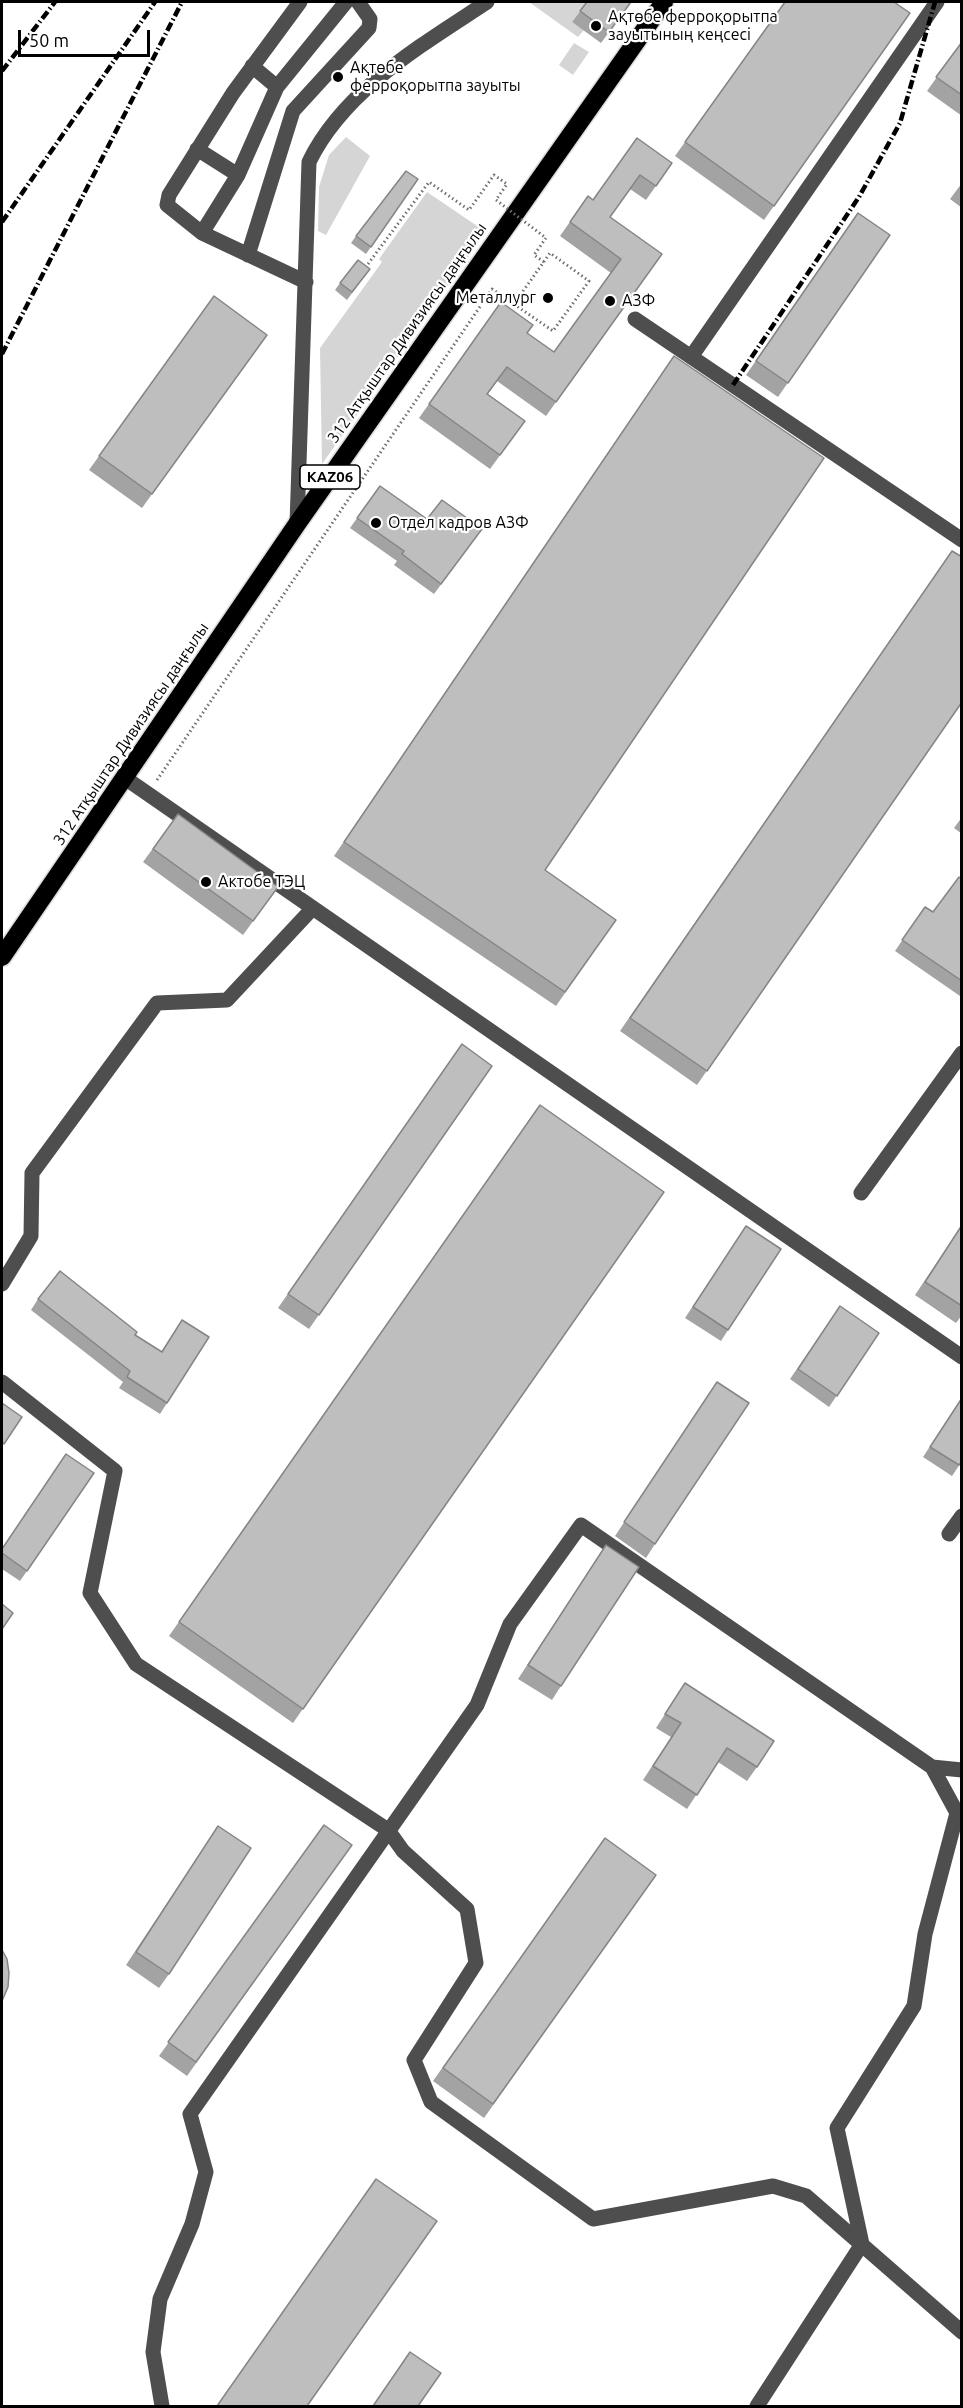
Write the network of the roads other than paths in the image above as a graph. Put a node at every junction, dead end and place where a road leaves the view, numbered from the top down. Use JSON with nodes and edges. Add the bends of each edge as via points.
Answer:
{"nodes":[{"id":1,"x":300,"y":2,"type":"edge"},
{"id":2,"x":346,"y":2,"type":"edge"},
{"id":3,"x":358,"y":2,"type":"edge"},
{"id":4,"x":487,"y":2,"type":"edge"},
{"id":5,"x":663,"y":2,"type":"edge"},
{"id":6,"x":937,"y":2,"type":"edge"},
{"id":7,"x":252,"y":66,"type":"junction"},
{"id":8,"x":277,"y":87,"type":"junction"},
{"id":9,"x":197,"y":149,"type":"junction"},
{"id":10,"x":238,"y":175,"type":"junction"},
{"id":11,"x":202,"y":233,"type":"junction"},
{"id":12,"x":248,"y":255,"type":"junction"},
{"id":13,"x":306,"y":282,"type":"junction"},
{"id":14,"x":635,"y":319,"type":"dead end"},
{"id":15,"x":691,"y":357,"type":"junction"},
{"id":16,"x":297,"y":524,"type":"junction"},
{"id":17,"x":962,"y":540,"type":"edge"},
{"id":18,"x":125,"y":778,"type":"junction"},
{"id":19,"x":312,"y":909,"type":"junction"},
{"id":20,"x":2,"y":957,"type":"edge"},
{"id":21,"x":962,"y":1053,"type":"edge"},
{"id":22,"x":861,"y":1193,"type":"dead end"},
{"id":23,"x":2,"y":1284,"type":"edge"},
{"id":24,"x":962,"y":1357,"type":"edge"},
{"id":25,"x":2,"y":1382,"type":"edge"},
{"id":26,"x":962,"y":1516,"type":"edge"},
{"id":27,"x":949,"y":1534,"type":"dead end"},
{"id":28,"x":932,"y":1767,"type":"junction"},
{"id":29,"x":962,"y":1770,"type":"edge"},
{"id":30,"x":388,"y":1830,"type":"junction"},
{"id":31,"x":862,"y":2244,"type":"junction"},
{"id":32,"x":962,"y":2332,"type":"edge"},
{"id":33,"x":162,"y":2406,"type":"edge"},
{"id":34,"x":757,"y":2406,"type":"edge"}],
"edges":[{"from":1,"to":7,"type":"lane"},
{"from":2,"to":8,"type":"lane"},
{"from":3,"to":12,"type":"lane","via":[[370,20],[369,28],[293,111]]},
{"from":4,"to":13,"type":"lane","via":[[388,71],[321,137],[309,162]]},
{"from":5,"to":16,"type":"highway","name":"312 Атқыштар Дивизиясы даңғылы","number":"KАZ06"},
{"from":6,"to":15,"type":"lane"},
{"from":7,"to":8,"type":"lane"},
{"from":7,"to":9,"type":"lane"},
{"from":8,"to":10,"type":"lane"},
{"from":9,"to":10,"type":"lane"},
{"from":9,"to":11,"type":"lane","via":[[167,205]]},
{"from":10,"to":11,"type":"lane"},
{"from":11,"to":12,"type":"lane"},
{"from":12,"to":13,"type":"lane"},
{"from":13,"to":16,"type":"lane"},
{"from":14,"to":15,"type":"lane"},
{"from":15,"to":17,"type":"lane"},
{"from":16,"to":18,"type":"highway","name":"312 Атқыштар Дивизиясы даңғылы","number":"KАZ06"},
{"from":18,"to":19,"type":"lane"},
{"from":18,"to":20,"type":"highway","name":"312 Атқыштар Дивизиясы даңғылы","number":"KАZ06"},
{"from":19,"to":23,"type":"lane","via":[[227,1000],[157,1003],[32,1173],[31,1236]]},
{"from":19,"to":24,"type":"lane"},
{"from":21,"to":22,"type":"lane"},
{"from":25,"to":30,"type":"lane","via":[[115,1471],[90,1593],[136,1664]]},
{"from":26,"to":27,"type":"lane"},
{"from":28,"to":29,"type":"lane"},
{"from":28,"to":30,"type":"lane","via":[[581,1525],[510,1624],[477,1706]]},
{"from":28,"to":31,"type":"lane","via":[[957,1813],[925,1934],[914,2006],[837,2128]]},
{"from":30,"to":31,"type":"lane","via":[[403,1851],[467,1909],[476,1963],[414,2060],[431,2102],[593,2218],[773,2186],[806,2196]]},
{"from":30,"to":33,"type":"lane","via":[[190,2114],[206,2172],[192,2224],[160,2299],[153,2352]]},
{"from":31,"to":32,"type":"lane"},
{"from":31,"to":34,"type":"lane"}]}
